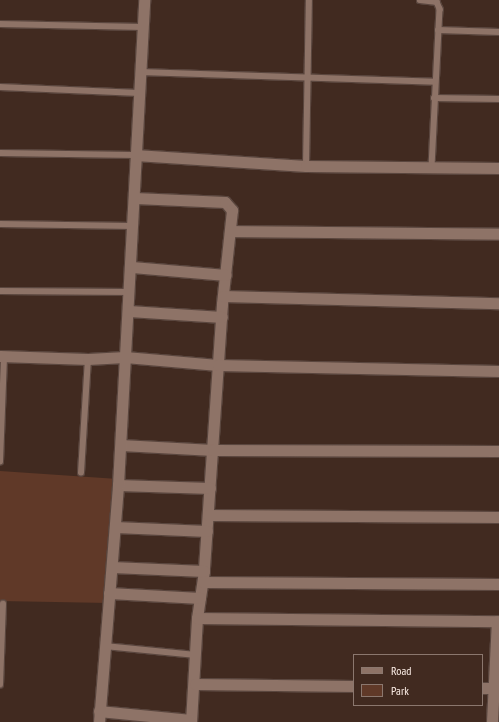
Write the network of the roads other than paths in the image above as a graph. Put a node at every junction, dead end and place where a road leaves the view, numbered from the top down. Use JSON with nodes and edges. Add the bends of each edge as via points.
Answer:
{"nodes":[{"id":1,"x":144,"y":0,"type":"edge"},
{"id":2,"x":309,"y":0,"type":"edge"},
{"id":3,"x":420,"y":0,"type":"edge"},
{"id":4,"x":0,"y":24,"type":"edge"},
{"id":5,"x":143,"y":27,"type":"junction"},
{"id":6,"x":438,"y":30,"type":"junction"},
{"id":7,"x":499,"y":32,"type":"edge"},
{"id":8,"x":140,"y":72,"type":"junction"},
{"id":9,"x":308,"y":80,"type":"junction"},
{"id":10,"x":435,"y":82,"type":"junction"},
{"id":11,"x":0,"y":87,"type":"edge"},
{"id":12,"x":139,"y":93,"type":"junction"},
{"id":13,"x":434,"y":98,"type":"junction"},
{"id":14,"x":499,"y":99,"type":"edge"},
{"id":15,"x":0,"y":153,"type":"edge"},
{"id":16,"x":135,"y":155,"type":"junction"},
{"id":17,"x":306,"y":166,"type":"junction"},
{"id":18,"x":432,"y":167,"type":"junction"},
{"id":19,"x":499,"y":168,"type":"edge"},
{"id":20,"x":135,"y":198,"type":"junction"},
{"id":21,"x":0,"y":224,"type":"edge"},
{"id":22,"x":133,"y":226,"type":"junction"},
{"id":23,"x":230,"y":231,"type":"junction"},
{"id":24,"x":499,"y":234,"type":"edge"},
{"id":25,"x":132,"y":267,"type":"junction"},
{"id":26,"x":226,"y":275,"type":"junction"},
{"id":27,"x":0,"y":291,"type":"edge"},
{"id":28,"x":130,"y":292,"type":"junction"},
{"id":29,"x":223,"y":296,"type":"junction"},
{"id":30,"x":499,"y":303,"type":"edge"},
{"id":31,"x":129,"y":311,"type":"junction"},
{"id":32,"x":222,"y":317,"type":"junction"},
{"id":33,"x":2,"y":356,"type":"edge"},
{"id":34,"x":125,"y":357,"type":"junction"},
{"id":35,"x":88,"y":359,"type":"junction"},
{"id":36,"x":218,"y":365,"type":"junction"},
{"id":37,"x":499,"y":371,"type":"edge"},
{"id":38,"x":121,"y":445,"type":"junction"},
{"id":39,"x":213,"y":450,"type":"junction"},
{"id":40,"x":499,"y":451,"type":"edge"},
{"id":41,"x":0,"y":462,"type":"edge"},
{"id":42,"x":81,"y":473,"type":"dead end"},
{"id":43,"x":118,"y":486,"type":"junction"},
{"id":44,"x":210,"y":488,"type":"junction"},
{"id":45,"x":208,"y":515,"type":"junction"},
{"id":46,"x":499,"y":517,"type":"edge"},
{"id":47,"x":115,"y":527,"type":"junction"},
{"id":48,"x":207,"y":532,"type":"junction"},
{"id":49,"x":112,"y":567,"type":"junction"},
{"id":50,"x":204,"y":577,"type":"junction"},
{"id":51,"x":499,"y":584,"type":"edge"},
{"id":52,"x":109,"y":593,"type":"junction"},
{"id":53,"x":200,"y":598,"type":"junction"},
{"id":54,"x":3,"y":604,"type":"dead end"},
{"id":55,"x":197,"y":618,"type":"junction"},
{"id":56,"x":498,"y":621,"type":"edge"},
{"id":57,"x":105,"y":646,"type":"junction"},
{"id":58,"x":196,"y":655,"type":"junction"},
{"id":59,"x":194,"y":684,"type":"junction"},
{"id":60,"x":0,"y":685,"type":"edge"},
{"id":61,"x":353,"y":686,"type":"edge"},
{"id":62,"x":487,"y":688,"type":"edge"},
{"id":63,"x":496,"y":707,"type":"edge"},
{"id":64,"x":99,"y":717,"type":"edge"},
{"id":65,"x":191,"y":721,"type":"edge"},
{"id":66,"x":492,"y":722,"type":"edge"}],
"edges":[{"from":1,"to":5,"type":"street"},
{"from":2,"to":9,"type":"lane"},
{"from":3,"to":6,"type":"lane","via":[[434,1],[439,5]]},
{"from":4,"to":5,"type":"lane"},
{"from":5,"to":8,"type":"street"},
{"from":6,"to":7,"type":"lane"},
{"from":6,"to":10,"type":"lane"},
{"from":8,"to":9,"type":"lane"},
{"from":8,"to":12,"type":"street"},
{"from":9,"to":10,"type":"lane"},
{"from":9,"to":17,"type":"lane"},
{"from":10,"to":13,"type":"lane"},
{"from":11,"to":12,"type":"lane"},
{"from":12,"to":16,"type":"street"},
{"from":13,"to":14,"type":"lane"},
{"from":13,"to":18,"type":"lane"},
{"from":15,"to":16,"type":"lane"},
{"from":16,"to":17,"type":"street"},
{"from":16,"to":20,"type":"street"},
{"from":17,"to":18,"type":"street"},
{"from":18,"to":19,"type":"street"},
{"from":20,"to":22,"type":"street"},
{"from":20,"to":23,"type":"street","via":[[228,204],[232,210]]},
{"from":21,"to":22,"type":"lane"},
{"from":22,"to":25,"type":"street"},
{"from":23,"to":24,"type":"street"},
{"from":23,"to":26,"type":"street"},
{"from":25,"to":26,"type":"street"},
{"from":25,"to":28,"type":"street"},
{"from":26,"to":29,"type":"street"},
{"from":27,"to":28,"type":"lane"},
{"from":28,"to":31,"type":"street"},
{"from":29,"to":30,"type":"street"},
{"from":29,"to":32,"type":"street"},
{"from":31,"to":32,"type":"street"},
{"from":31,"to":34,"type":"street"},
{"from":32,"to":36,"type":"street"},
{"from":33,"to":35,"type":"street"},
{"from":33,"to":41,"type":"lane"},
{"from":34,"to":35,"type":"street"},
{"from":34,"to":36,"type":"street"},
{"from":34,"to":38,"type":"street"},
{"from":35,"to":42,"type":"lane"},
{"from":36,"to":37,"type":"street"},
{"from":36,"to":39,"type":"street"},
{"from":38,"to":39,"type":"street"},
{"from":38,"to":43,"type":"street"},
{"from":39,"to":40,"type":"street"},
{"from":39,"to":44,"type":"street"},
{"from":43,"to":44,"type":"street"},
{"from":43,"to":47,"type":"street"},
{"from":44,"to":45,"type":"street"},
{"from":45,"to":46,"type":"street"},
{"from":45,"to":48,"type":"street"},
{"from":47,"to":48,"type":"street"},
{"from":47,"to":49,"type":"street"},
{"from":48,"to":50,"type":"street"},
{"from":49,"to":50,"type":"street"},
{"from":49,"to":52,"type":"street"},
{"from":50,"to":51,"type":"street"},
{"from":50,"to":53,"type":"street"},
{"from":52,"to":53,"type":"street"},
{"from":52,"to":57,"type":"street"},
{"from":53,"to":55,"type":"street"},
{"from":54,"to":60,"type":"lane"},
{"from":55,"to":56,"type":"street"},
{"from":55,"to":58,"type":"street"},
{"from":56,"to":62,"type":"street"},
{"from":57,"to":58,"type":"lane"},
{"from":57,"to":64,"type":"street"},
{"from":58,"to":59,"type":"street"},
{"from":59,"to":61,"type":"street"},
{"from":59,"to":65,"type":"street"},
{"from":62,"to":63,"type":"street"},
{"from":63,"to":66,"type":"street"},
{"from":64,"to":65,"type":"street"}]}
